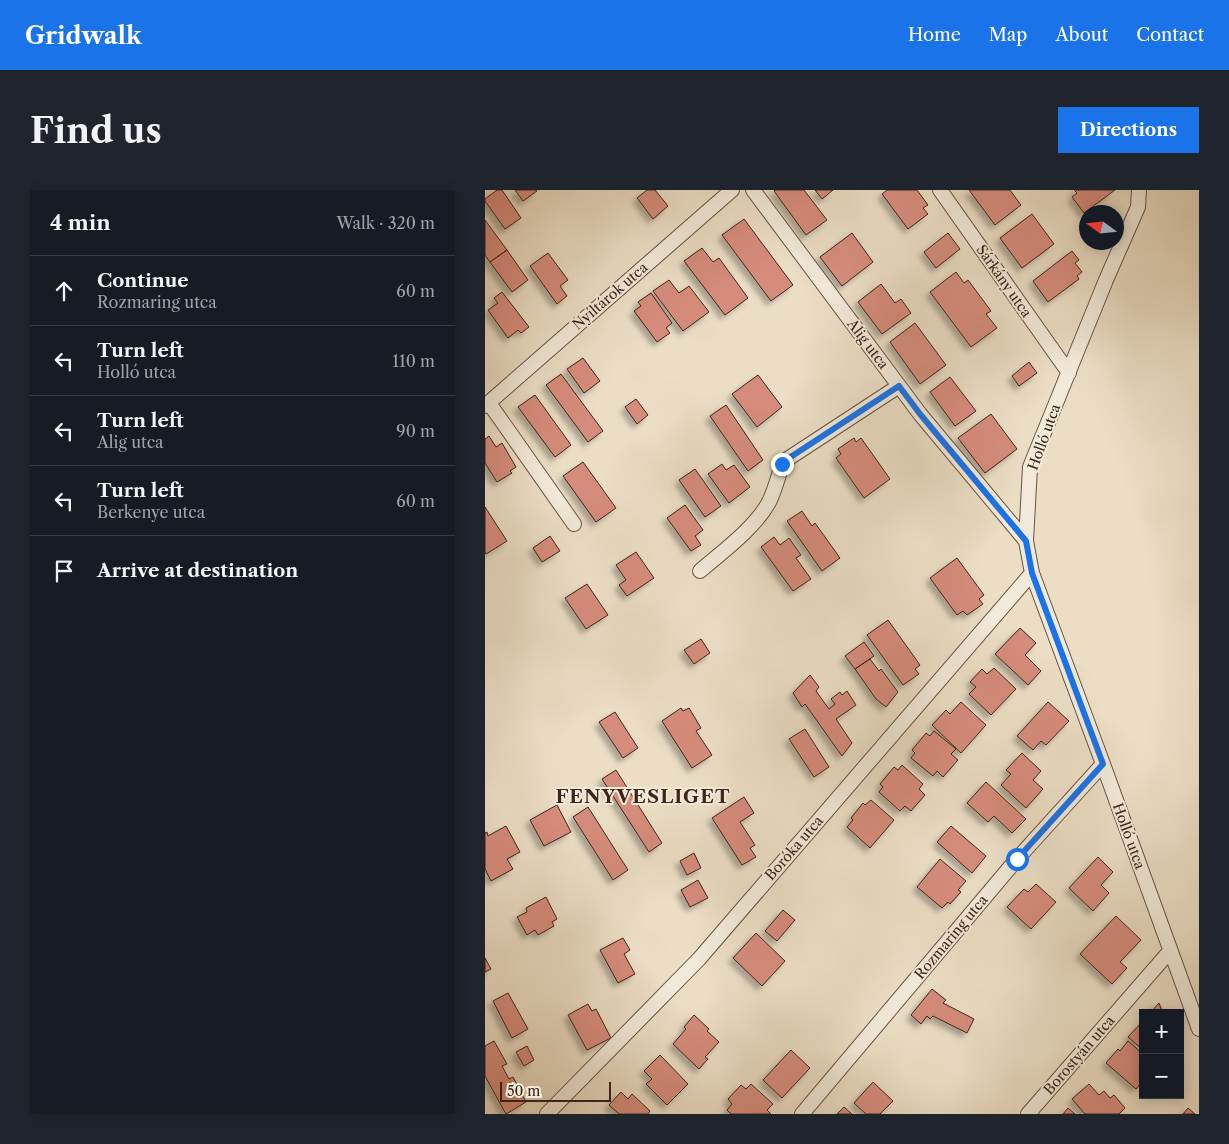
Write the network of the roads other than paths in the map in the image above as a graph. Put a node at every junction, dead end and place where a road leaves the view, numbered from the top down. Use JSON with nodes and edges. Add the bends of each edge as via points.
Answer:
{"nodes":[{"id":1,"x":732,"y":190,"type":"edge"},
{"id":2,"x":753,"y":190,"type":"edge"},
{"id":3,"x":940,"y":190,"type":"edge"},
{"id":4,"x":1139,"y":190,"type":"edge"},
{"id":5,"x":1069,"y":373,"type":"junction"},
{"id":6,"x":899,"y":386,"type":"junction"},
{"id":7,"x":487,"y":404,"type":"edge"},
{"id":8,"x":574,"y":524,"type":"dead end"},
{"id":9,"x":1026,"y":541,"type":"junction"},
{"id":10,"x":700,"y":571,"type":"dead end"},
{"id":11,"x":1032,"y":573,"type":"junction"},
{"id":12,"x":1103,"y":764,"type":"junction"},
{"id":13,"x":1170,"y":951,"type":"junction"},
{"id":14,"x":1199,"y":1029,"type":"edge"},
{"id":15,"x":547,"y":1114,"type":"edge"},
{"id":16,"x":802,"y":1114,"type":"edge"},
{"id":17,"x":1028,"y":1114,"type":"edge"}],
"edges":[{"from":1,"to":7,"type":"street","name":"Nyíltárok utca"},
{"from":2,"to":6,"type":"street","name":"Alig utca"},
{"from":3,"to":5,"type":"street","name":"Sárkány utca"},
{"from":4,"to":5,"type":"street","name":"Holló utca","via":[[1138,207]]},
{"from":5,"to":9,"type":"street","name":"Holló utca","via":[[1030,467]]},
{"from":6,"to":9,"type":"street","name":"Alig utca"},
{"from":6,"to":10,"type":"street","via":[[786,460],[769,502],[755,521]]},
{"from":7,"to":8,"type":"street","name":"Nyíltárok utca"},
{"from":9,"to":11,"type":"street","name":"Holló utca"},
{"from":11,"to":12,"type":"street","name":"Holló utca"},
{"from":11,"to":15,"type":"street","name":"Boróka utca","via":[[699,959]]},
{"from":12,"to":13,"type":"street","name":"Holló utca"},
{"from":12,"to":16,"type":"street","name":"Rozmaring utca","via":[[1017,859]]},
{"from":13,"to":14,"type":"street","name":"Holló utca"},
{"from":13,"to":17,"type":"street","name":"Borostyán utca"}]}
